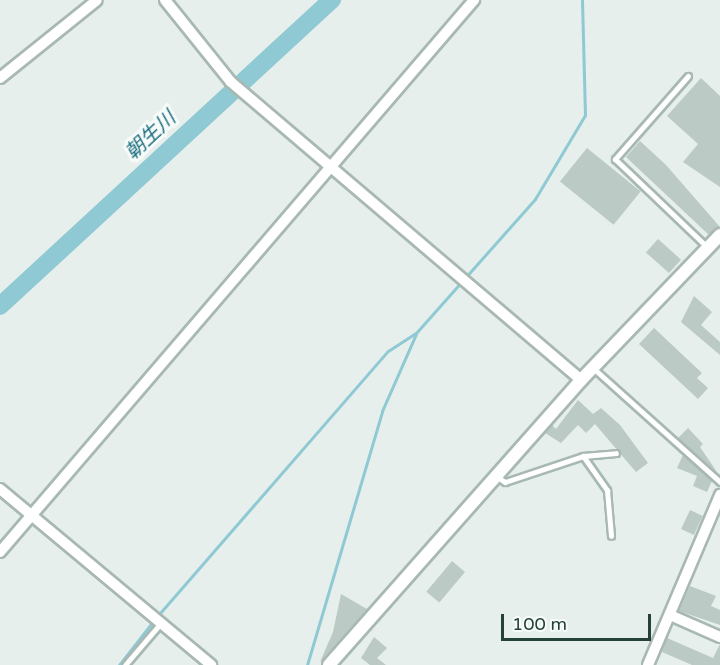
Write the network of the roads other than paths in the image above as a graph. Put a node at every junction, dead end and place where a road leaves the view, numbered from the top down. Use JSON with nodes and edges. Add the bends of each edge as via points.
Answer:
{"nodes":[{"id":1,"x":97,"y":0,"type":"edge"},
{"id":2,"x":165,"y":0,"type":"edge"},
{"id":3,"x":474,"y":0,"type":"edge"},
{"id":4,"x":688,"y":76,"type":"dead end"},
{"id":5,"x":0,"y":78,"type":"edge"},
{"id":6,"x":331,"y":168,"type":"junction"},
{"id":7,"x":720,"y":235,"type":"edge"},
{"id":8,"x":708,"y":248,"type":"junction"},
{"id":9,"x":593,"y":368,"type":"junction"},
{"id":10,"x":581,"y":380,"type":"junction"},
{"id":11,"x":616,"y":453,"type":"dead end"},
{"id":12,"x":583,"y":456,"type":"junction"},
{"id":13,"x":496,"y":476,"type":"junction"},
{"id":14,"x":720,"y":482,"type":"edge"},
{"id":15,"x":0,"y":489,"type":"edge"},
{"id":16,"x":720,"y":497,"type":"edge"},
{"id":17,"x":31,"y":515,"type":"junction"},
{"id":18,"x":610,"y":536,"type":"dead end"},
{"id":19,"x":0,"y":552,"type":"edge"},
{"id":20,"x":670,"y":615,"type":"junction"},
{"id":21,"x":160,"y":624,"type":"junction"},
{"id":22,"x":720,"y":637,"type":"edge"},
{"id":23,"x":125,"y":665,"type":"edge"},
{"id":24,"x":211,"y":665,"type":"edge"},
{"id":25,"x":330,"y":665,"type":"edge"},
{"id":26,"x":648,"y":665,"type":"edge"}],
"edges":[{"from":1,"to":5,"type":"street"},
{"from":2,"to":6,"type":"street","via":[[231,82]]},
{"from":3,"to":6,"type":"street"},
{"from":4,"to":8,"type":"lane","via":[[615,159]]},
{"from":6,"to":10,"type":"street"},
{"from":6,"to":17,"type":"street"},
{"from":7,"to":8,"type":"street"},
{"from":8,"to":9,"type":"street"},
{"from":9,"to":10,"type":"street"},
{"from":9,"to":14,"type":"lane"},
{"from":10,"to":13,"type":"street"},
{"from":11,"to":12,"type":"lane"},
{"from":12,"to":13,"type":"lane","via":[[504,482]]},
{"from":12,"to":18,"type":"lane","via":[[607,490]]},
{"from":13,"to":25,"type":"street"},
{"from":15,"to":17,"type":"street"},
{"from":16,"to":20,"type":"street"},
{"from":17,"to":19,"type":"street"},
{"from":17,"to":21,"type":"street"},
{"from":20,"to":22,"type":"street"},
{"from":20,"to":26,"type":"street"},
{"from":21,"to":23,"type":"lane"},
{"from":21,"to":24,"type":"street"}]}
